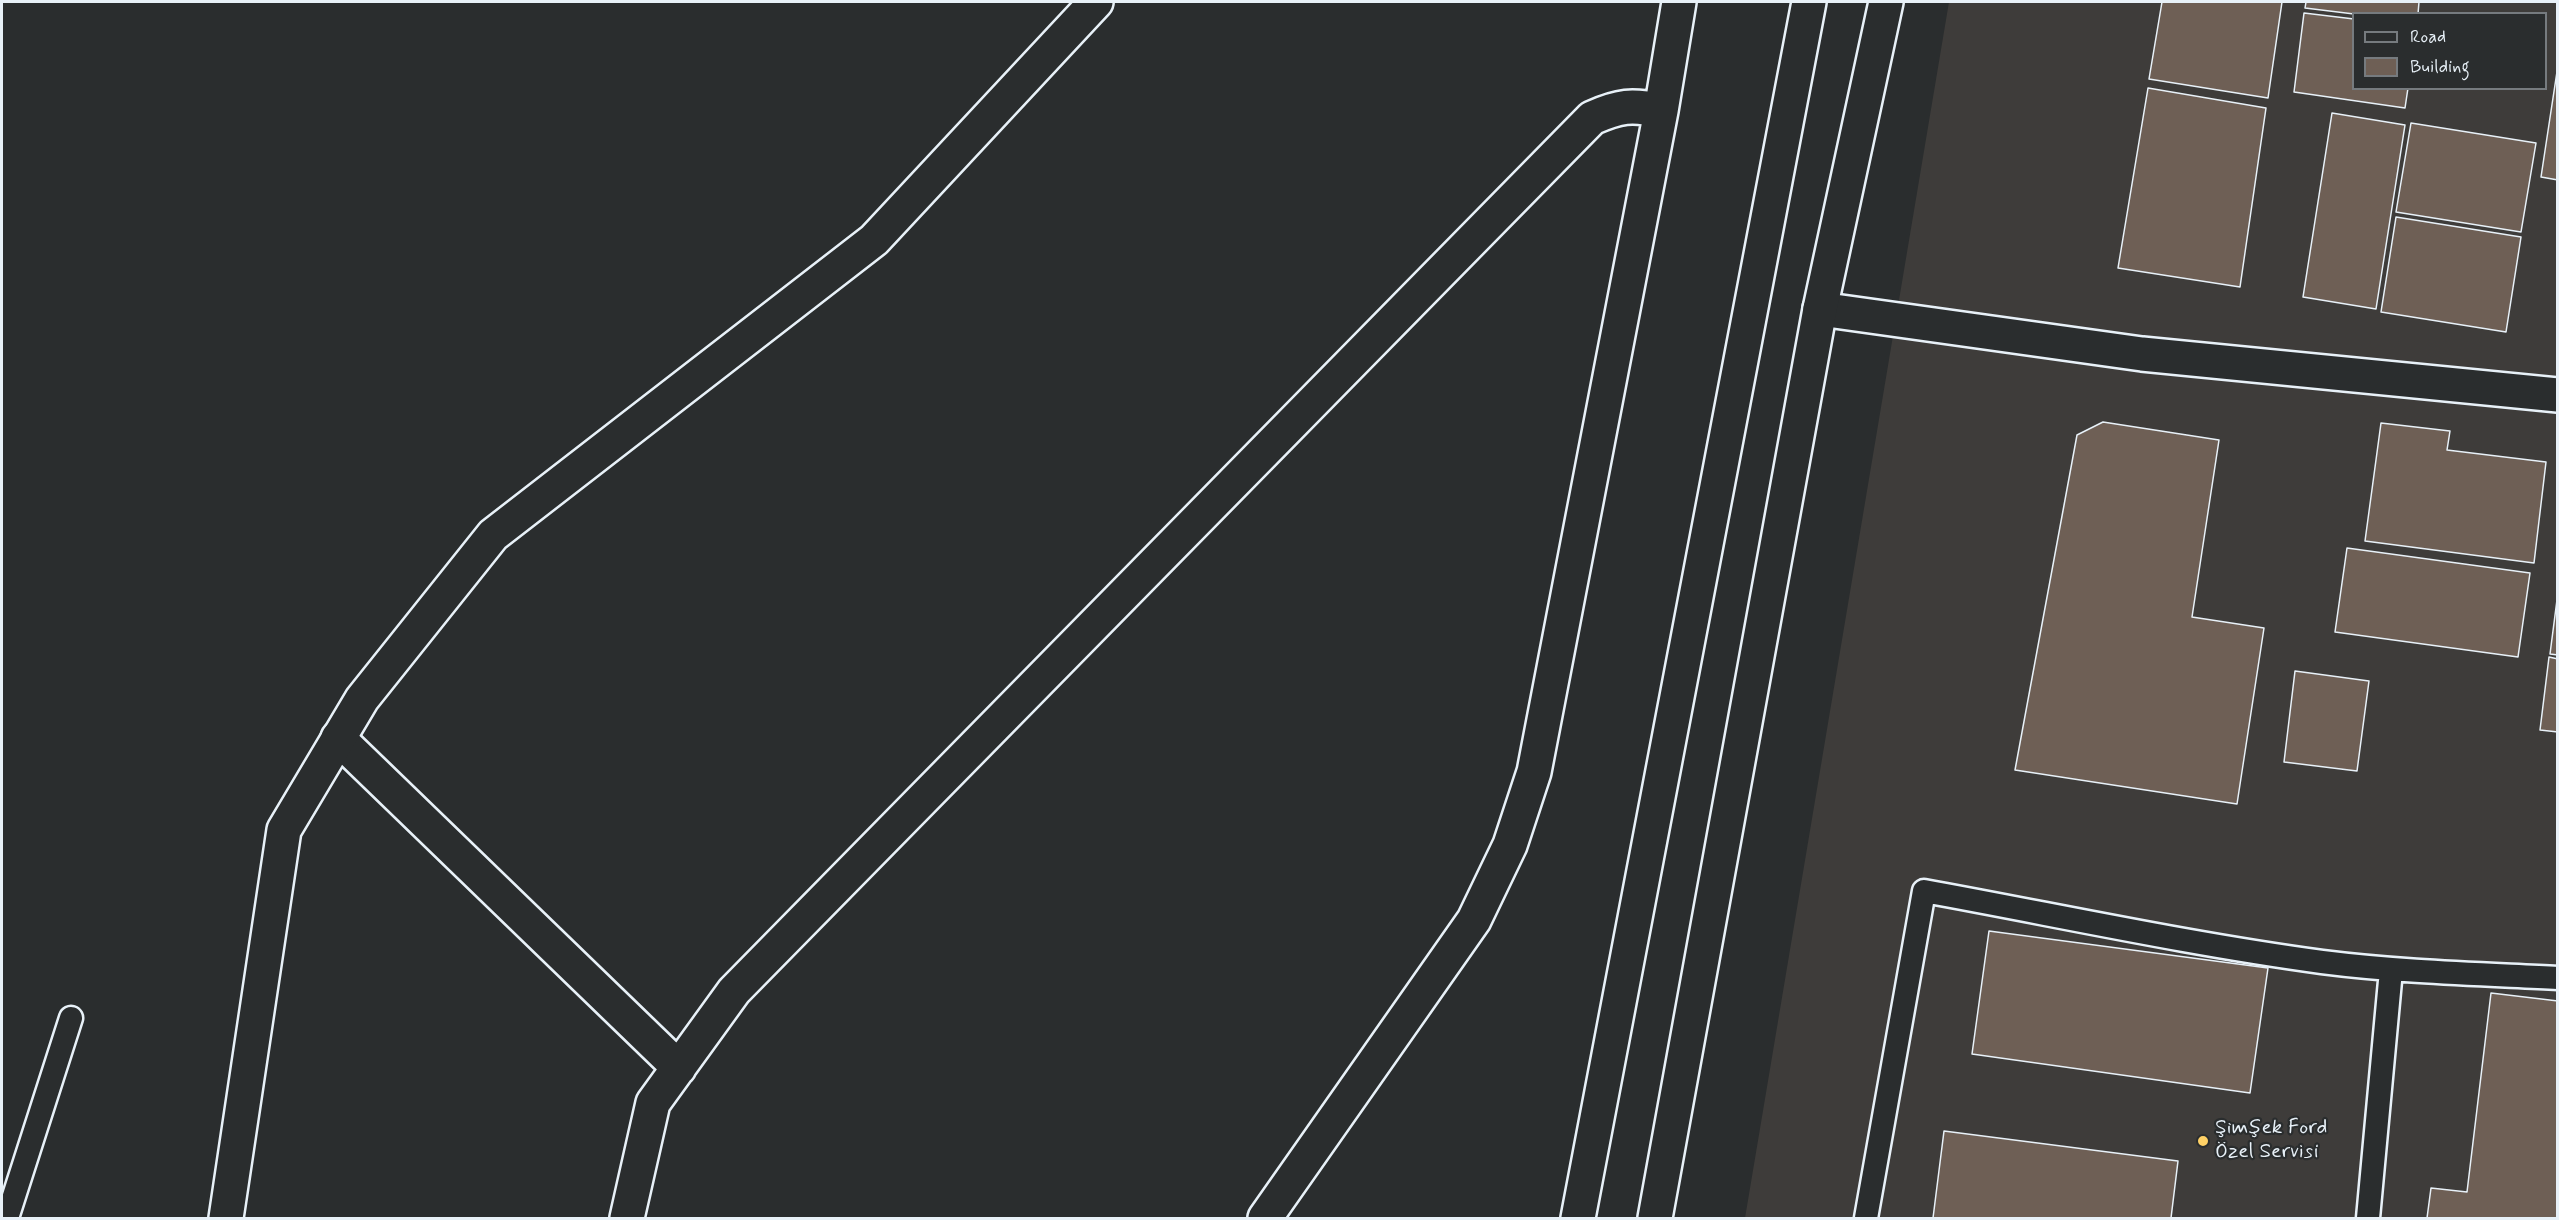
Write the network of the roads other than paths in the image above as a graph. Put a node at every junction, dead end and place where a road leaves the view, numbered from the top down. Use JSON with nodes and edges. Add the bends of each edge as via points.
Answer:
{"nodes":[{"id":1,"x":1096,"y":2,"type":"edge"},
{"id":2,"x":1679,"y":2,"type":"edge"},
{"id":3,"x":1809,"y":2,"type":"edge"},
{"id":4,"x":1886,"y":2,"type":"edge"},
{"id":5,"x":1661,"y":111,"type":"junction"},
{"id":6,"x":1820,"y":309,"type":"junction"},
{"id":7,"x":2558,"y":396,"type":"edge"},
{"id":8,"x":338,"y":738,"type":"junction"},
{"id":9,"x":2391,"y":970,"type":"junction"},
{"id":10,"x":2558,"y":978,"type":"edge"},
{"id":11,"x":71,"y":1018,"type":"dead end"},
{"id":12,"x":679,"y":1068,"type":"junction"},
{"id":13,"x":7,"y":1218,"type":"edge"},
{"id":14,"x":226,"y":1218,"type":"edge"},
{"id":15,"x":627,"y":1218,"type":"edge"},
{"id":16,"x":1264,"y":1218,"type":"edge"},
{"id":17,"x":1578,"y":1218,"type":"edge"},
{"id":18,"x":1654,"y":1218,"type":"edge"},
{"id":19,"x":1866,"y":1218,"type":"edge"},
{"id":20,"x":2368,"y":1218,"type":"edge"}],
"edges":[{"from":1,"to":8,"type":"street","via":[[874,240],[493,535],[362,699]]},
{"from":2,"to":5,"type":"street"},
{"from":3,"to":17,"type":"street"},
{"from":4,"to":6,"type":"street"},
{"from":5,"to":12,"type":"street","via":[[1638,106],[1615,108],[1592,118],[734,992]]},
{"from":5,"to":16,"type":"street","via":[[1534,772],[1510,845],[1474,920]]},
{"from":6,"to":7,"type":"street","via":[[2142,354]]},
{"from":6,"to":18,"type":"street"},
{"from":8,"to":12,"type":"street"},
{"from":8,"to":14,"type":"street","via":[[284,830]]},
{"from":9,"to":10,"type":"lane"},
{"from":9,"to":19,"type":"lane","via":[[2256,952],[1924,891]]},
{"from":9,"to":20,"type":"lane"},
{"from":11,"to":13,"type":"lane"},
{"from":12,"to":15,"type":"street","via":[[653,1103]]}]}
